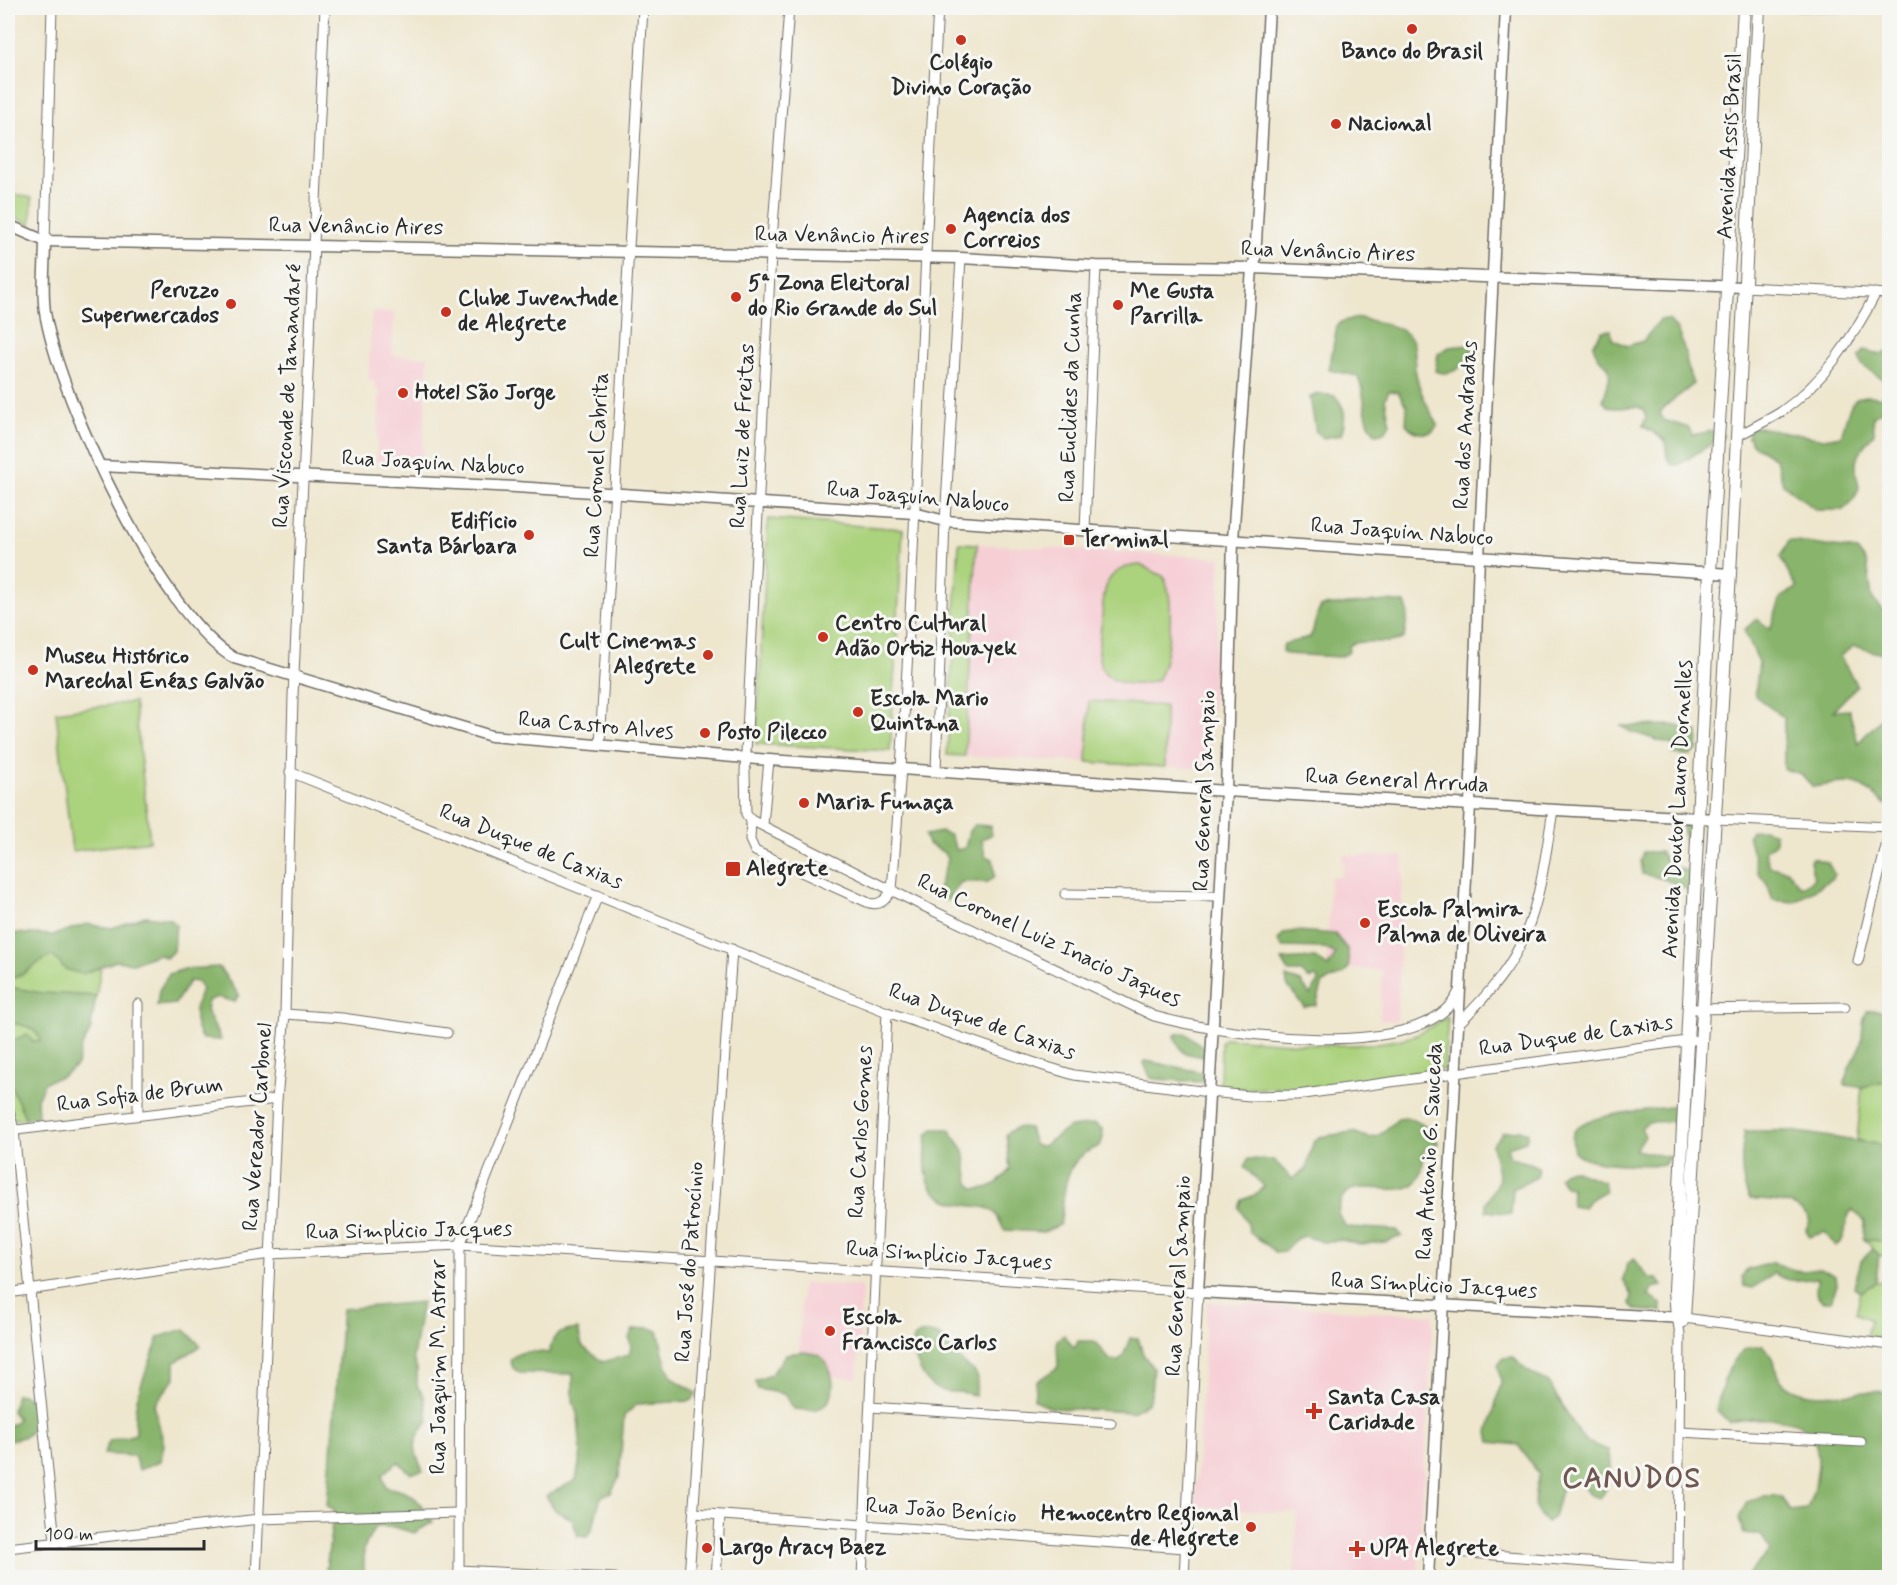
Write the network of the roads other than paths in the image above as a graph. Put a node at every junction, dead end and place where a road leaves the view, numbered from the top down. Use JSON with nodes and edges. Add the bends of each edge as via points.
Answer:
{"nodes":[{"id":1,"x":52,"y":8,"type":"edge"},
{"id":2,"x":325,"y":8,"type":"edge"},
{"id":3,"x":644,"y":8,"type":"edge"},
{"id":4,"x":789,"y":8,"type":"edge"},
{"id":5,"x":938,"y":8,"type":"edge"},
{"id":6,"x":1269,"y":8,"type":"edge"},
{"id":7,"x":1506,"y":8,"type":"edge"},
{"id":8,"x":1744,"y":8,"type":"edge"},
{"id":9,"x":1760,"y":8,"type":"edge"},
{"id":10,"x":1742,"y":50,"type":"junction"},
{"id":11,"x":1757,"y":51,"type":"junction"},
{"id":12,"x":1733,"y":202,"type":"junction"},
{"id":13,"x":1748,"y":203,"type":"junction"},
{"id":14,"x":8,"y":225,"type":"edge"},
{"id":15,"x":45,"y":241,"type":"junction"},
{"id":16,"x":1731,"y":242,"type":"junction"},
{"id":17,"x":1746,"y":243,"type":"junction"},
{"id":18,"x":315,"y":246,"type":"junction"},
{"id":19,"x":628,"y":250,"type":"junction"},
{"id":20,"x":771,"y":254,"type":"junction"},
{"id":21,"x":924,"y":257,"type":"junction"},
{"id":22,"x":961,"y":258,"type":"junction"},
{"id":23,"x":1096,"y":266,"type":"junction"},
{"id":24,"x":1252,"y":268,"type":"junction"},
{"id":25,"x":1492,"y":279,"type":"junction"},
{"id":26,"x":1728,"y":286,"type":"junction"},
{"id":27,"x":1743,"y":287,"type":"junction"},
{"id":28,"x":1876,"y":293,"type":"junction"},
{"id":29,"x":1890,"y":294,"type":"edge"},
{"id":30,"x":1723,"y":371,"type":"junction"},
{"id":31,"x":1739,"y":372,"type":"junction"},
{"id":32,"x":1736,"y":436,"type":"junction"},
{"id":33,"x":101,"y":466,"type":"junction"},
{"id":34,"x":304,"y":476,"type":"junction"},
{"id":35,"x":615,"y":495,"type":"junction"},
{"id":36,"x":759,"y":503,"type":"junction"},
{"id":37,"x":914,"y":513,"type":"junction"},
{"id":38,"x":945,"y":521,"type":"junction"},
{"id":39,"x":1084,"y":530,"type":"junction"},
{"id":40,"x":1233,"y":540,"type":"junction"},
{"id":41,"x":1479,"y":556,"type":"junction"},
{"id":42,"x":1710,"y":572,"type":"junction"},
{"id":43,"x":1730,"y":573,"type":"junction"},
{"id":44,"x":295,"y":678,"type":"junction"},
{"id":45,"x":600,"y":746,"type":"junction"},
{"id":46,"x":746,"y":758,"type":"junction"},
{"id":47,"x":769,"y":760,"type":"junction"},
{"id":48,"x":902,"y":768,"type":"junction"},
{"id":49,"x":936,"y":770,"type":"junction"},
{"id":50,"x":290,"y":772,"type":"junction"},
{"id":51,"x":1226,"y":791,"type":"junction"},
{"id":52,"x":1470,"y":805,"type":"junction"},
{"id":53,"x":1553,"y":810,"type":"junction"},
{"id":54,"x":1699,"y":818,"type":"junction"},
{"id":55,"x":1715,"y":819,"type":"junction"},
{"id":56,"x":751,"y":820,"type":"junction"},
{"id":57,"x":763,"y":824,"type":"junction"},
{"id":58,"x":1890,"y":829,"type":"edge"},
{"id":59,"x":892,"y":890,"type":"junction"},
{"id":60,"x":1065,"y":894,"type":"dead end"},
{"id":61,"x":598,"y":895,"type":"junction"},
{"id":62,"x":1220,"y":896,"type":"junction"},
{"id":63,"x":732,"y":949,"type":"junction"},
{"id":64,"x":1858,"y":961,"type":"dead end"},
{"id":65,"x":1460,"y":989,"type":"junction"},
{"id":66,"x":138,"y":1004,"type":"dead end"},
{"id":67,"x":1845,"y":1007,"type":"dead end"},
{"id":68,"x":1696,"y":1008,"type":"junction"},
{"id":69,"x":887,"y":1012,"type":"junction"},
{"id":70,"x":285,"y":1014,"type":"junction"},
{"id":71,"x":1457,"y":1025,"type":"junction"},
{"id":72,"x":1212,"y":1029,"type":"junction"},
{"id":73,"x":447,"y":1033,"type":"dead end"},
{"id":74,"x":1688,"y":1040,"type":"junction"},
{"id":75,"x":1702,"y":1040,"type":"junction"},
{"id":76,"x":1454,"y":1073,"type":"junction"},
{"id":77,"x":1209,"y":1092,"type":"junction"},
{"id":78,"x":277,"y":1099,"type":"junction"},
{"id":79,"x":8,"y":1106,"type":"edge"},
{"id":80,"x":138,"y":1114,"type":"junction"},
{"id":81,"x":11,"y":1131,"type":"edge"},
{"id":82,"x":460,"y":1245,"type":"junction"},
{"id":83,"x":270,"y":1254,"type":"junction"},
{"id":84,"x":709,"y":1261,"type":"junction"},
{"id":85,"x":874,"y":1271,"type":"junction"},
{"id":86,"x":28,"y":1290,"type":"junction"},
{"id":87,"x":1198,"y":1292,"type":"junction"},
{"id":88,"x":8,"y":1293,"type":"edge"},
{"id":89,"x":1442,"y":1306,"type":"junction"},
{"id":90,"x":1681,"y":1318,"type":"junction"},
{"id":91,"x":1890,"y":1345,"type":"edge"},
{"id":92,"x":870,"y":1407,"type":"junction"},
{"id":93,"x":1111,"y":1423,"type":"dead end"},
{"id":94,"x":1680,"y":1432,"type":"junction"},
{"id":95,"x":1861,"y":1442,"type":"dead end"},
{"id":96,"x":458,"y":1513,"type":"junction"},
{"id":97,"x":694,"y":1514,"type":"junction"},
{"id":98,"x":720,"y":1516,"type":"junction"},
{"id":99,"x":259,"y":1519,"type":"junction"},
{"id":100,"x":864,"y":1525,"type":"junction"},
{"id":101,"x":55,"y":1541,"type":"junction"},
{"id":102,"x":8,"y":1548,"type":"edge"},
{"id":103,"x":1185,"y":1548,"type":"junction"},
{"id":104,"x":1430,"y":1550,"type":"junction"},
{"id":105,"x":1678,"y":1573,"type":"edge"},
{"id":106,"x":459,"y":1574,"type":"edge"},
{"id":107,"x":602,"y":1577,"type":"edge"},
{"id":108,"x":256,"y":1578,"type":"edge"},
{"id":109,"x":615,"y":1578,"type":"edge"},
{"id":110,"x":689,"y":1578,"type":"edge"},
{"id":111,"x":716,"y":1578,"type":"edge"},
{"id":112,"x":862,"y":1578,"type":"edge"},
{"id":113,"x":1184,"y":1578,"type":"edge"},
{"id":114,"x":1428,"y":1578,"type":"edge"}],
"edges":[{"from":1,"to":15,"type":"street"},
{"from":2,"to":18,"type":"street","name":"Rua Visconde de Tamandaré"},
{"from":3,"to":19,"type":"street","name":"Rua Coronel Cabrita"},
{"from":4,"to":20,"type":"street","name":"Rua Luiz de Freitas"},
{"from":5,"to":21,"type":"street"},
{"from":6,"to":24,"type":"street","name":"Rua General Sampaio"},
{"from":7,"to":25,"type":"street","name":"Rua dos Andradas"},
{"from":8,"to":10,"type":"main road","name":"Avenida Assis Brasil"},
{"from":9,"to":11,"type":"main road","name":"Avenida Assis Brasil"},
{"from":10,"to":11,"type":"main road"},
{"from":10,"to":12,"type":"main road","name":"Avenida Assis Brasil"},
{"from":11,"to":13,"type":"main road","name":"Avenida Assis Brasil"},
{"from":12,"to":13,"type":"main road"},
{"from":12,"to":16,"type":"main road","name":"Avenida Assis Brasil"},
{"from":13,"to":17,"type":"main road","name":"Avenida Assis Brasil"},
{"from":14,"to":15,"type":"street"},
{"from":15,"to":18,"type":"street","name":"Rua Venâncio Aires"},
{"from":15,"to":33,"type":"street","name":"Rua Castro Alves","via":[[45,317],[84,432]]},
{"from":16,"to":17,"type":"main road"},
{"from":16,"to":26,"type":"main road","name":"Avenida Assis Brasil"},
{"from":17,"to":27,"type":"main road","name":"Avenida Assis Brasil"},
{"from":18,"to":19,"type":"street","name":"Rua Venâncio Aires"},
{"from":18,"to":34,"type":"street","name":"Rua Visconde de Tamandaré"},
{"from":19,"to":20,"type":"street","name":"Rua Venâncio Aires"},
{"from":19,"to":35,"type":"street","name":"Rua Coronel Cabrita"},
{"from":20,"to":21,"type":"street","name":"Rua Venâncio Aires"},
{"from":20,"to":36,"type":"street","name":"Rua Luiz de Freitas"},
{"from":21,"to":22,"type":"street","name":"Rua Venâncio Aires"},
{"from":21,"to":37,"type":"street"},
{"from":22,"to":23,"type":"street","name":"Rua Venâncio Aires"},
{"from":22,"to":38,"type":"street"},
{"from":23,"to":24,"type":"street","name":"Rua Venâncio Aires"},
{"from":23,"to":39,"type":"street","name":"Rua Euclides da Cunha"},
{"from":24,"to":25,"type":"street","name":"Rua Venâncio Aires"},
{"from":24,"to":40,"type":"street","name":"Rua General Sampaio"},
{"from":25,"to":26,"type":"street","name":"Rua Venâncio Aires"},
{"from":25,"to":41,"type":"street","name":"Rua dos Andradas"},
{"from":26,"to":27,"type":"street","name":"Rua Venâncio Aires"},
{"from":26,"to":30,"type":"main road","name":"Avenida Doutor Lauro Dornelles"},
{"from":27,"to":28,"type":"street","name":"Rua Venâncio Aires"},
{"from":27,"to":31,"type":"main road","name":"Avenida Doutor Lauro Dornelles"},
{"from":28,"to":29,"type":"street","name":"Rua Venâncio Aires"},
{"from":28,"to":32,"type":"street","via":[[1844,349],[1807,390],[1781,412]]},
{"from":30,"to":31,"type":"main road"},
{"from":30,"to":42,"type":"main road","name":"Avenida Doutor Lauro Dornelles"},
{"from":31,"to":32,"type":"main road","name":"Avenida Doutor Lauro Dornelles"},
{"from":32,"to":43,"type":"main road","name":"Avenida Doutor Lauro Dornelles"},
{"from":33,"to":34,"type":"street","name":"Rua Joaquin Nabuco"},
{"from":33,"to":44,"type":"street","name":"Rua Castro Alves","via":[[142,549],[208,638],[234,658]]},
{"from":34,"to":35,"type":"street","name":"Rua Joaquin Nabuco"},
{"from":34,"to":44,"type":"street","name":"Rua Visconde de Tamandaré"},
{"from":35,"to":36,"type":"street","name":"Rua Joaquin Nabuco"},
{"from":35,"to":45,"type":"street","name":"Rua Coronel Cabrita"},
{"from":36,"to":37,"type":"street","name":"Rua Joaquin Nabuco"},
{"from":36,"to":46,"type":"street","name":"Rua Luiz de Freitas"},
{"from":37,"to":38,"type":"street","name":"Rua Joaquin Nabuco"},
{"from":37,"to":48,"type":"street"},
{"from":38,"to":39,"type":"street","name":"Rua Joaquin Nabuco"},
{"from":38,"to":49,"type":"street"},
{"from":39,"to":40,"type":"street","name":"Rua Joaquin Nabuco"},
{"from":40,"to":41,"type":"street","name":"Rua Joaquin Nabuco"},
{"from":40,"to":51,"type":"street","name":"Rua General Sampaio"},
{"from":41,"to":42,"type":"street","name":"Rua Joaquin Nabuco"},
{"from":41,"to":52,"type":"street","name":"Rua dos Andradas"},
{"from":42,"to":43,"type":"street","name":"Rua Joaquin Nabuco"},
{"from":42,"to":54,"type":"main road","name":"Avenida Doutor Lauro Dornelles"},
{"from":43,"to":55,"type":"main road","name":"Avenida Doutor Lauro Dornelles"},
{"from":44,"to":45,"type":"street","name":"Rua Castro Alves","via":[[491,736]]},
{"from":44,"to":50,"type":"street","name":"Rua Vereador Carbonel"},
{"from":45,"to":46,"type":"street","name":"Rua Castro Alves"},
{"from":46,"to":47,"type":"street","name":"Rua Castro Alves"},
{"from":46,"to":56,"type":"street","name":"Rua Luiz de Freitas","via":[[744,804]]},
{"from":47,"to":48,"type":"street","name":"Rua Castro Alves"},
{"from":47,"to":57,"type":"street"},
{"from":48,"to":49,"type":"street","name":"Rua General Arruda"},
{"from":48,"to":59,"type":"street"},
{"from":49,"to":51,"type":"street","name":"Rua General Arruda"},
{"from":50,"to":61,"type":"street","name":"Rua Duque de Caxias"},
{"from":50,"to":70,"type":"street","name":"Rua Vereador Carbonel"},
{"from":51,"to":52,"type":"street","name":"Rua General Arruda"},
{"from":51,"to":62,"type":"street","name":"Rua General Sampaio"},
{"from":52,"to":53,"type":"street","name":"Rua General Arruda"},
{"from":52,"to":65,"type":"street","name":"Rua dos Andradas"},
{"from":53,"to":54,"type":"street","name":"Rua General Arruda"},
{"from":53,"to":71,"type":"street","name":"Rua Antonio G. Sauceda","via":[[1531,925],[1505,972]]},
{"from":54,"to":55,"type":"street","name":"Rua General Arruda"},
{"from":54,"to":68,"type":"main road","name":"Avenida Doutor Lauro Dornelles"},
{"from":55,"to":58,"type":"street","name":"Rua General Arruda"},
{"from":55,"to":68,"type":"main road","name":"Avenida Doutor Lauro Dornelles"},
{"from":56,"to":57,"type":"street","name":"Rua Coronel Luiz Inacio Jaques"},
{"from":56,"to":59,"type":"street","name":"Rua Luiz de Freitas","via":[[750,840],[755,851],[869,903],[886,900]]},
{"from":57,"to":59,"type":"street","name":"Rua Coronel Luiz Inacio Jaques"},
{"from":58,"to":64,"type":"street"},
{"from":59,"to":72,"type":"street","name":"Rua Coronel Luiz Inacio Jaques","via":[[1154,1016]]},
{"from":60,"to":62,"type":"street"},
{"from":61,"to":63,"type":"street","name":"Rua Duque de Caxias"},
{"from":61,"to":82,"type":"street","name":"Rua Joaquim M. Astrar"},
{"from":62,"to":72,"type":"street","name":"Rua General Sampaio"},
{"from":63,"to":69,"type":"street","name":"Rua Duque de Caxias"},
{"from":63,"to":84,"type":"street","name":"Rua José do Patrocínio"},
{"from":65,"to":71,"type":"street","name":"Rua dos Andradas"},
{"from":65,"to":72,"type":"street","name":"Rua Coronel Luiz Inacio Jaques","via":[[1450,1007],[1434,1019],[1390,1034],[1342,1040]]},
{"from":66,"to":80,"type":"street"},
{"from":67,"to":68,"type":"street"},
{"from":68,"to":74,"type":"main road","name":"Avenida Doutor Lauro Dornelles"},
{"from":68,"to":75,"type":"main road","name":"Avenida Doutor Lauro Dornelles"},
{"from":69,"to":77,"type":"street","name":"Rua Duque de Caxias","via":[[1074,1075]]},
{"from":69,"to":85,"type":"street","name":"Rua Carlos Gomes"},
{"from":70,"to":73,"type":"street"},
{"from":70,"to":78,"type":"street","name":"Rua Vereador Carbonel"},
{"from":71,"to":76,"type":"street","name":"Rua Antonio G. Sauceda"},
{"from":72,"to":77,"type":"street","name":"Rua General Sampaio"},
{"from":74,"to":75,"type":"street","name":"Rua Duque de Caxias"},
{"from":74,"to":76,"type":"street","name":"Rua Duque de Caxias"},
{"from":74,"to":90,"type":"main road","name":"Avenida Doutor Lauro Dornelles","via":[[1676,1290]]},
{"from":75,"to":90,"type":"main road","name":"Avenida Doutor Lauro Dornelles"},
{"from":76,"to":77,"type":"street","name":"Rua Duque de Caxias","via":[[1297,1095]]},
{"from":76,"to":89,"type":"street","name":"Rua Antonio G. Sauceda"},
{"from":77,"to":87,"type":"street","name":"Rua General Sampaio"},
{"from":78,"to":80,"type":"street","name":"Rua Sofia de Brum"},
{"from":78,"to":83,"type":"street","name":"Rua Vereador Carbonel"},
{"from":79,"to":81,"type":"street"},
{"from":80,"to":81,"type":"street","name":"Rua Sofia de Brum"},
{"from":81,"to":86,"type":"street"},
{"from":82,"to":83,"type":"street","name":"Rua Simplicio Jacques"},
{"from":82,"to":84,"type":"street","name":"Rua Simplicio Jacques"},
{"from":82,"to":96,"type":"street","name":"Rua Joaquim M. Astrar"},
{"from":83,"to":86,"type":"street","name":"Rua Simplicio Jacques"},
{"from":83,"to":99,"type":"street","name":"Rua Vereador Carbonel"},
{"from":84,"to":85,"type":"street","name":"Rua Simplicio Jacques"},
{"from":84,"to":97,"type":"street","name":"Rua José do Patrocínio"},
{"from":85,"to":87,"type":"street","name":"Rua Simplicio Jacques"},
{"from":85,"to":92,"type":"street","name":"Rua Carlos Gomes"},
{"from":86,"to":88,"type":"street","name":"Rua Simplicio Jacques"},
{"from":86,"to":101,"type":"street"},
{"from":87,"to":89,"type":"street","name":"Rua Simplicio Jacques"},
{"from":87,"to":103,"type":"street","name":"Rua General Sampaio"},
{"from":89,"to":90,"type":"street","name":"Rua Simplicio Jacques"},
{"from":89,"to":104,"type":"street","name":"Rua Antonio G. Sauceda"},
{"from":90,"to":91,"type":"street","name":"Rua Simplicio Jacques"},
{"from":90,"to":94,"type":"street","name":"Avenida Doutor Lauro Dornelles"},
{"from":92,"to":93,"type":"street"},
{"from":92,"to":100,"type":"street","name":"Rua Carlos Gomes"},
{"from":94,"to":95,"type":"street"},
{"from":94,"to":105,"type":"street","name":"Avenida Doutor Lauro Dornelles"},
{"from":96,"to":99,"type":"street"},
{"from":96,"to":106,"type":"street","name":"Rua Joaquim M. Astrar"},
{"from":97,"to":98,"type":"street","name":"Rua João Benício"},
{"from":97,"to":110,"type":"street","name":"Rua José do Patrocínio"},
{"from":98,"to":100,"type":"street","name":"Rua João Benício"},
{"from":98,"to":111,"type":"street"},
{"from":99,"to":101,"type":"street"},
{"from":99,"to":108,"type":"street","name":"Rua Vereador Carbonel"},
{"from":100,"to":103,"type":"street","name":"Rua João Benício"},
{"from":100,"to":112,"type":"street","name":"Rua Carlos Gomes"},
{"from":101,"to":102,"type":"street"},
{"from":103,"to":113,"type":"street","name":"Rua General Sampaio"},
{"from":104,"to":105,"type":"street"},
{"from":104,"to":114,"type":"street","name":"Rua Antonio G. Sauceda"},
{"from":106,"to":107,"type":"street"},
{"from":107,"to":109,"type":"street"}]}
